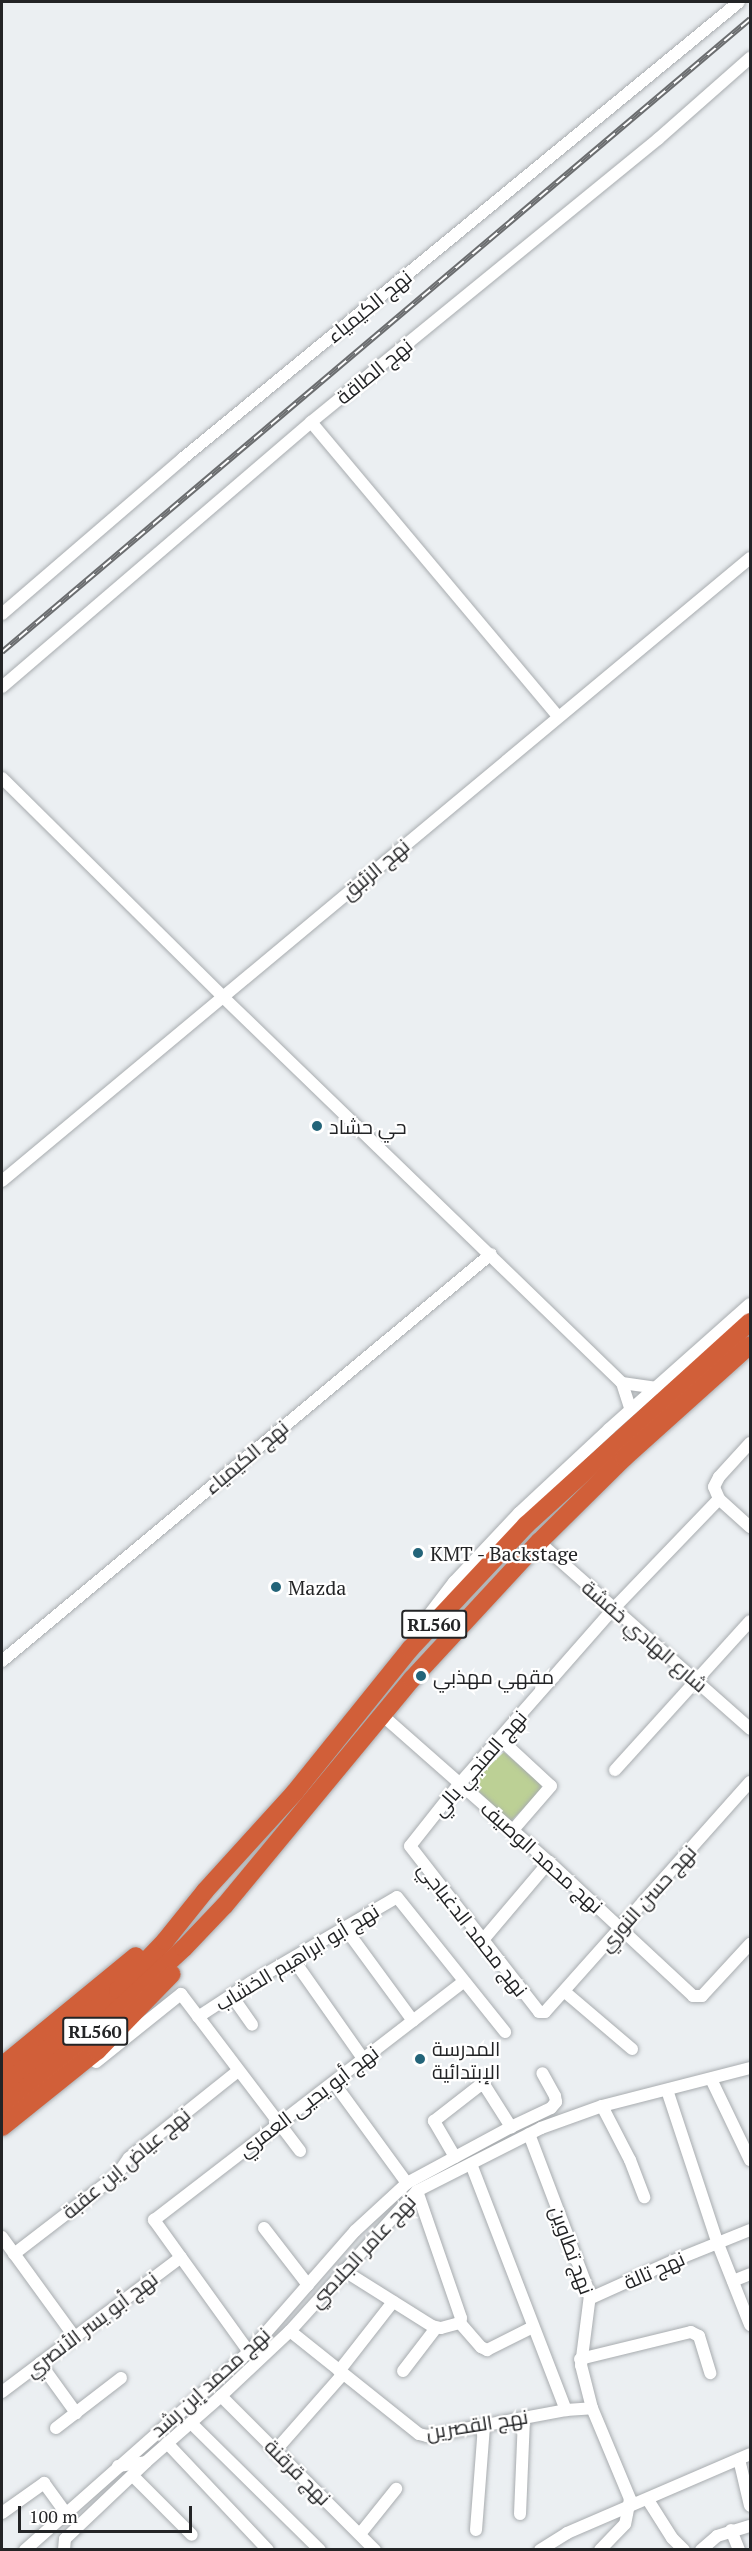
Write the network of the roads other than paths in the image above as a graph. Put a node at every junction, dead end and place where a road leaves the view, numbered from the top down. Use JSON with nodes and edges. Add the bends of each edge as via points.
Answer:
{"nodes":[{"id":1,"x":740,"y":2,"type":"edge"},
{"id":2,"x":750,"y":58,"type":"edge"},
{"id":3,"x":311,"y":422,"type":"junction"},
{"id":4,"x":750,"y":558,"type":"edge"},
{"id":5,"x":2,"y":614,"type":"edge"},
{"id":6,"x":2,"y":687,"type":"edge"},
{"id":7,"x":558,"y":716,"type":"junction"},
{"id":8,"x":2,"y":778,"type":"edge"},
{"id":9,"x":222,"y":996,"type":"junction"},
{"id":10,"x":2,"y":1181,"type":"edge"},
{"id":11,"x":491,"y":1254,"type":"junction"},
{"id":12,"x":750,"y":1304,"type":"edge"},
{"id":13,"x":750,"y":1322,"type":"edge"},
{"id":14,"x":750,"y":1345,"type":"edge"},
{"id":15,"x":622,"y":1383,"type":"junction"},
{"id":16,"x":657,"y":1388,"type":"junction"},
{"id":17,"x":631,"y":1410,"type":"junction"},
{"id":18,"x":750,"y":1443,"type":"edge"},
{"id":19,"x":719,"y":1499,"type":"junction"},
{"id":20,"x":750,"y":1527,"type":"edge"},
{"id":21,"x":539,"y":1542,"type":"junction"},
{"id":22,"x":614,"y":1608,"type":"junction"},
{"id":23,"x":750,"y":1621,"type":"edge"},
{"id":24,"x":410,"y":1649,"type":"junction"},
{"id":25,"x":2,"y":1661,"type":"edge"},
{"id":26,"x":698,"y":1680,"type":"junction"},
{"id":27,"x":382,"y":1715,"type":"junction"},
{"id":28,"x":750,"y":1729,"type":"edge"},
{"id":29,"x":500,"y":1738,"type":"junction"},
{"id":30,"x":615,"y":1770,"type":"dead end"},
{"id":31,"x":750,"y":1782,"type":"edge"},
{"id":32,"x":460,"y":1783,"type":"junction"},
{"id":33,"x":513,"y":1830,"type":"junction"},
{"id":34,"x":410,"y":1842,"type":"joint"},
{"id":35,"x":549,"y":1862,"type":"junction"},
{"id":36,"x":225,"y":1905,"type":"junction"},
{"id":37,"x":188,"y":1912,"type":"junction"},
{"id":38,"x":345,"y":1928,"type":"junction"},
{"id":39,"x":620,"y":1928,"type":"junction"},
{"id":40,"x":482,"y":1941,"type":"junction"},
{"id":41,"x":748,"y":1950,"type":"edge"},
{"id":42,"x":293,"y":1959,"type":"junction"},
{"id":43,"x":463,"y":1982,"type":"junction"},
{"id":44,"x":565,"y":1992,"type":"junction"},
{"id":45,"x":232,"y":1995,"type":"junction"},
{"id":46,"x":542,"y":2012,"type":"joint"},
{"id":47,"x":198,"y":2017,"type":"junction"},
{"id":48,"x":413,"y":2021,"type":"junction"},
{"id":49,"x":252,"y":2025,"type":"dead end"},
{"id":50,"x":505,"y":2032,"type":"dead end"},
{"id":51,"x":632,"y":2049,"type":"dead end"},
{"id":52,"x":364,"y":2060,"type":"junction"},
{"id":53,"x":2,"y":2066,"type":"edge"},
{"id":54,"x":750,"y":2068,"type":"edge"},
{"id":55,"x":238,"y":2071,"type":"junction"},
{"id":56,"x":542,"y":2073,"type":"dead end"},
{"id":57,"x":711,"y":2079,"type":"junction"},
{"id":58,"x":334,"y":2083,"type":"junction"},
{"id":59,"x":2,"y":2087,"type":"edge"},
{"id":60,"x":667,"y":2090,"type":"junction"},
{"id":61,"x":602,"y":2106,"type":"junction"},
{"id":62,"x":2,"y":2108,"type":"edge"},
{"id":63,"x":279,"y":2123,"type":"junction"},
{"id":64,"x":2,"y":2127,"type":"edge"},
{"id":65,"x":511,"y":2127,"type":"junction"},
{"id":66,"x":529,"y":2134,"type":"junction"},
{"id":67,"x":2,"y":2138,"type":"edge"},
{"id":68,"x":300,"y":2151,"type":"dead end"},
{"id":69,"x":455,"y":2157,"type":"junction"},
{"id":70,"x":750,"y":2160,"type":"edge"},
{"id":71,"x":471,"y":2164,"type":"junction"},
{"id":72,"x":412,"y":2187,"type":"junction"},
{"id":73,"x":644,"y":2197,"type":"dead end"},
{"id":74,"x":264,"y":2228,"type":"dead end"},
{"id":75,"x":750,"y":2230,"type":"edge"},
{"id":76,"x":2,"y":2237,"type":"edge"},
{"id":77,"x":718,"y":2244,"type":"junction"},
{"id":78,"x":14,"y":2254,"type":"junction"},
{"id":79,"x":181,"y":2256,"type":"junction"},
{"id":80,"x":343,"y":2270,"type":"junction"},
{"id":81,"x":750,"y":2274,"type":"edge"},
{"id":82,"x":733,"y":2282,"type":"junction"},
{"id":83,"x":308,"y":2286,"type":"junction"},
{"id":84,"x":591,"y":2298,"type":"junction"},
{"id":85,"x":393,"y":2302,"type":"junction"},
{"id":86,"x":750,"y":2322,"type":"edge"},
{"id":87,"x":460,"y":2323,"type":"junction"},
{"id":88,"x":533,"y":2327,"type":"junction"},
{"id":89,"x":436,"y":2328,"type":"junction"},
{"id":90,"x":290,"y":2331,"type":"junction"},
{"id":91,"x":75,"y":2336,"type":"junction"},
{"id":92,"x":249,"y":2352,"type":"junction"},
{"id":93,"x":580,"y":2359,"type":"junction"},
{"id":94,"x":40,"y":2363,"type":"junction"},
{"id":95,"x":403,"y":2371,"type":"dead end"},
{"id":96,"x":341,"y":2372,"type":"junction"},
{"id":97,"x":710,"y":2373,"type":"dead end"},
{"id":98,"x":122,"y":2378,"type":"dead end"},
{"id":99,"x":2,"y":2392,"type":"edge"},
{"id":100,"x":221,"y":2396,"type":"junction"},
{"id":101,"x":592,"y":2408,"type":"junction"},
{"id":102,"x":566,"y":2410,"type":"junction"},
{"id":103,"x":76,"y":2413,"type":"junction"},
{"id":104,"x":524,"y":2418,"type":"junction"},
{"id":105,"x":191,"y":2423,"type":"junction"},
{"id":106,"x":484,"y":2425,"type":"junction"},
{"id":107,"x":56,"y":2428,"type":"dead end"},
{"id":108,"x":167,"y":2443,"type":"junction"},
{"id":109,"x":276,"y":2450,"type":"junction"},
{"id":110,"x":745,"y":2457,"type":"edge"},
{"id":111,"x":147,"y":2462,"type":"junction"},
{"id":112,"x":118,"y":2466,"type":"junction"},
{"id":113,"x":133,"y":2476,"type":"junction"},
{"id":114,"x":396,"y":2488,"type":"dead end"},
{"id":115,"x":648,"y":2500,"type":"junction"},
{"id":116,"x":630,"y":2505,"type":"junction"},
{"id":117,"x":750,"y":2506,"type":"edge"},
{"id":118,"x":66,"y":2512,"type":"junction"},
{"id":119,"x":2,"y":2513,"type":"edge"},
{"id":120,"x":520,"y":2514,"type":"dead end"},
{"id":121,"x":750,"y":2526,"type":"edge"},
{"id":122,"x":476,"y":2530,"type":"dead end"},
{"id":123,"x":731,"y":2530,"type":"junction"},
{"id":124,"x":360,"y":2534,"type":"junction"},
{"id":125,"x":192,"y":2535,"type":"dead end"},
{"id":126,"x":704,"y":2549,"type":"edge"},
{"id":127,"x":25,"y":2550,"type":"edge"},
{"id":128,"x":64,"y":2550,"type":"edge"},
{"id":129,"x":268,"y":2550,"type":"edge"},
{"id":130,"x":320,"y":2550,"type":"edge"},
{"id":131,"x":375,"y":2550,"type":"edge"},
{"id":132,"x":540,"y":2550,"type":"edge"},
{"id":133,"x":600,"y":2550,"type":"edge"},
{"id":134,"x":684,"y":2550,"type":"edge"},
{"id":135,"x":739,"y":2550,"type":"edge"}],
"edges":[{"from":1,"to":5,"type":"street","name":"نهج الكيمياء","via":[[182,459]]},
{"from":2,"to":3,"type":"street","name":"نهج الطاقة","via":[[658,139]]},
{"from":3,"to":6,"type":"street","name":"نهج الطاقة"},
{"from":3,"to":7,"type":"street"},
{"from":4,"to":7,"type":"street","name":"نهج الزئبق"},
{"from":7,"to":9,"type":"street","name":"نهج الزئبق"},
{"from":8,"to":9,"type":"street"},
{"from":9,"to":10,"type":"street","name":"نهج الزئبق"},
{"from":9,"to":11,"type":"street"},
{"from":11,"to":15,"type":"street"},
{"from":11,"to":25,"type":"street","name":"نهج الكيمياء"},
{"from":12,"to":16,"type":"street"},
{"from":13,"to":24,"type":"highway","number":"RL560","via":[[526,1525]]},
{"from":14,"to":21,"type":"highway","number":"RL560","via":[[624,1458]]},
{"from":15,"to":16,"type":"street"},
{"from":15,"to":17,"type":"street"},
{"from":16,"to":17,"type":"street"},
{"from":17,"to":24,"type":"street","via":[[519,1513],[454,1582],[416,1633]]},
{"from":18,"to":19,"type":"street","via":[[715,1483]]},
{"from":19,"to":20,"type":"street"},
{"from":19,"to":22,"type":"street","name":"نهج المنجي بالي"},
{"from":21,"to":22,"type":"street","name":"شارع الهادي خفشة"},
{"from":21,"to":27,"type":"highway","number":"RL560"},
{"from":22,"to":26,"type":"street","name":"شارع الهادي خفشة"},
{"from":22,"to":29,"type":"street","name":"نهج المنجي بالي"},
{"from":23,"to":26,"type":"street"},
{"from":24,"to":37,"type":"highway","number":"RL560","via":[[295,1792]]},
{"from":26,"to":28,"type":"street","name":"شارع الهادي خفشة"},
{"from":26,"to":30,"type":"street"},
{"from":27,"to":32,"type":"street","name":"نهج محمد الوصيف"},
{"from":27,"to":36,"type":"highway","number":"RL560"},
{"from":29,"to":32,"type":"street","name":"نهج المنجي بالي"},
{"from":29,"to":33,"type":"street","via":[[551,1786]]},
{"from":31,"to":39,"type":"street","name":"نهج حسن النوري"},
{"from":32,"to":33,"type":"street","name":"نهج محمد الوصيف"},
{"from":32,"to":34,"type":"street","name":"نهج المنجي بالي"},
{"from":33,"to":35,"type":"street","name":"نهج محمد الوصيف"},
{"from":34,"to":40,"type":"street","name":"نهج محمد الدغباجي","via":[[410,1850]]},
{"from":35,"to":39,"type":"street","name":"نهج محمد الوصيف"},
{"from":35,"to":40,"type":"street"},
{"from":36,"to":62,"type":"highway","number":"RL560","via":[[96,2030]]},
{"from":36,"to":64,"type":"highway","via":[[207,1937],[126,2024]]},
{"from":37,"to":53,"type":"highway"},
{"from":37,"to":59,"type":"highway","number":"RL560","via":[[150,1957],[80,2024]]},
{"from":38,"to":42,"type":"street","name":"نهج أبو ابراهيم الخشاب"},
{"from":38,"to":43,"type":"street","name":"نهج أبو ابراهيم الخشاب","via":[[397,1897]]},
{"from":38,"to":48,"type":"street"},
{"from":39,"to":41,"type":"street","name":"نهج محمد الوصيف","via":[[693,1995],[702,1996]]},
{"from":39,"to":44,"type":"street","name":"نهج حسن النوري"},
{"from":40,"to":46,"type":"street","name":"نهج محمد الدغباجي"},
{"from":42,"to":45,"type":"street","name":"نهج أبو ابراهيم الخشاب"},
{"from":42,"to":52,"type":"street"},
{"from":43,"to":48,"type":"street","name":"نهج أبو يحيى العمري"},
{"from":43,"to":50,"type":"street"},
{"from":44,"to":46,"type":"street","name":"نهج حسن النوري"},
{"from":44,"to":51,"type":"street"},
{"from":45,"to":47,"type":"street","name":"نهج أبو ابراهيم الخشاب"},
{"from":45,"to":49,"type":"street"},
{"from":47,"to":55,"type":"street"},
{"from":47,"to":67,"type":"street","via":[[182,1994]]},
{"from":48,"to":52,"type":"street","name":"نهج أبو يحيى العمري"},
{"from":52,"to":58,"type":"street","name":"نهج أبو يحيى العمري"},
{"from":54,"to":57,"type":"street","name":"نهج عامر الجلاصي"},
{"from":55,"to":63,"type":"street"},
{"from":55,"to":78,"type":"street","name":"نهج عياض إبن عقبة","via":[[129,2158],[117,2175]]},
{"from":56,"to":65,"type":"street","name":"نهج محمد إبن رشد","via":[[556,2102]]},
{"from":57,"to":60,"type":"street","name":"نهج عامر الجلاصي"},
{"from":57,"to":70,"type":"street"},
{"from":58,"to":63,"type":"street","name":"نهج أبو يحيى العمري"},
{"from":58,"to":72,"type":"street"},
{"from":60,"to":61,"type":"street","name":"نهج عامر الجلاصي"},
{"from":60,"to":77,"type":"street"},
{"from":61,"to":66,"type":"street","name":"نهج عامر الجلاصي"},
{"from":61,"to":73,"type":"street"},
{"from":63,"to":68,"type":"street"},
{"from":63,"to":79,"type":"street","name":"نهج أبو يحيى العمري","via":[[154,2220]]},
{"from":65,"to":69,"type":"street","name":"نهج محمد إبن رشد"},
{"from":65,"to":69,"type":"street","via":[[485,2086],[478,2086],[434,2121]]},
{"from":66,"to":71,"type":"street","name":"نهج عامر الجلاصي"},
{"from":66,"to":84,"type":"street","name":"نهج تطاوين"},
{"from":69,"to":72,"type":"street","name":"نهج محمد إبن رشد"},
{"from":71,"to":72,"type":"street","name":"نهج عامر الجلاصي"},
{"from":71,"to":88,"type":"street"},
{"from":72,"to":80,"type":"street","name":"نهج عامر الجلاصي"},
{"from":72,"to":83,"type":"street","name":"نهج محمد إبن رشد","via":[[355,2231]]},
{"from":72,"to":87,"type":"street"},
{"from":74,"to":83,"type":"street"},
{"from":75,"to":77,"type":"street","name":"نهج تالة"},
{"from":76,"to":78,"type":"street"},
{"from":77,"to":82,"type":"street"},
{"from":77,"to":84,"type":"street","name":"نهج تالة"},
{"from":78,"to":91,"type":"street"},
{"from":79,"to":91,"type":"street","name":"نهج أبو يسر الأنصري"},
{"from":79,"to":92,"type":"street"},
{"from":80,"to":85,"type":"street"},
{"from":80,"to":90,"type":"street","name":"نهج عامر الجلاصي"},
{"from":81,"to":82,"type":"street"},
{"from":82,"to":86,"type":"street"},
{"from":83,"to":92,"type":"street","name":"نهج محمد إبن رشد"},
{"from":84,"to":93,"type":"street","name":"نهج تطاوين"},
{"from":85,"to":89,"type":"street"},
{"from":85,"to":96,"type":"street"},
{"from":87,"to":88,"type":"street","via":[[488,2350]]},
{"from":87,"to":89,"type":"street"},
{"from":88,"to":102,"type":"street"},
{"from":89,"to":95,"type":"street"},
{"from":90,"to":96,"type":"street","name":"نهج القصرين"},
{"from":90,"to":100,"type":"street","name":"نهج عامر الجلاصي"},
{"from":91,"to":94,"type":"street","name":"نهج أبو يسر الأنصري"},
{"from":92,"to":112,"type":"street","name":"نهج محمد إبن رشد"},
{"from":93,"to":97,"type":"street","via":[[691,2332],[699,2336]]},
{"from":93,"to":101,"type":"street","name":"نهج تطاوين"},
{"from":94,"to":99,"type":"street","name":"نهج أبو يسر الأنصري"},
{"from":94,"to":103,"type":"street"},
{"from":96,"to":106,"type":"street","name":"نهج القصرين","via":[[419,2434],[427,2436]]},
{"from":96,"to":109,"type":"street"},
{"from":98,"to":103,"type":"street"},
{"from":100,"to":105,"type":"street","name":"نهج عامر الجلاصي"},
{"from":100,"to":109,"type":"street","name":"نهج قرقنة"},
{"from":101,"to":102,"type":"street","name":"نهج القصرين"},
{"from":101,"to":116,"type":"street","name":"نهج تطاوين"},
{"from":102,"to":104,"type":"street","name":"نهج القصرين"},
{"from":103,"to":107,"type":"street"},
{"from":104,"to":106,"type":"street","name":"نهج القصرين"},
{"from":104,"to":120,"type":"street"},
{"from":105,"to":108,"type":"street","name":"نهج عامر الجلاصي"},
{"from":105,"to":130,"type":"street"},
{"from":106,"to":122,"type":"street"},
{"from":108,"to":111,"type":"street","name":"نهج عامر الجلاصي"},
{"from":108,"to":129,"type":"street"},
{"from":109,"to":124,"type":"street","name":"نهج قرقنة"},
{"from":110,"to":115,"type":"street"},
{"from":110,"to":117,"type":"street"},
{"from":111,"to":112,"type":"street"},
{"from":111,"to":113,"type":"street","name":"نهج عامر الجلاصي"},
{"from":112,"to":118,"type":"street","name":"نهج محمد إبن رشد"},
{"from":113,"to":125,"type":"street"},
{"from":113,"to":128,"type":"street","name":"نهج عامر الجلاصي","via":[[65,2539]]},
{"from":114,"to":124,"type":"street"},
{"from":115,"to":116,"type":"street"},
{"from":115,"to":134,"type":"street"},
{"from":116,"to":132,"type":"street","via":[[567,2533]]},
{"from":116,"to":133,"type":"street","via":[[625,2523]]},
{"from":118,"to":119,"type":"street","via":[[44,2483]]},
{"from":118,"to":127,"type":"street","name":"نهج محمد إبن رشد"},
{"from":121,"to":123,"type":"street"},
{"from":123,"to":126,"type":"street","via":[[717,2536]]},
{"from":123,"to":135,"type":"street"},
{"from":124,"to":131,"type":"street","name":"نهج قرقنة"}]}
